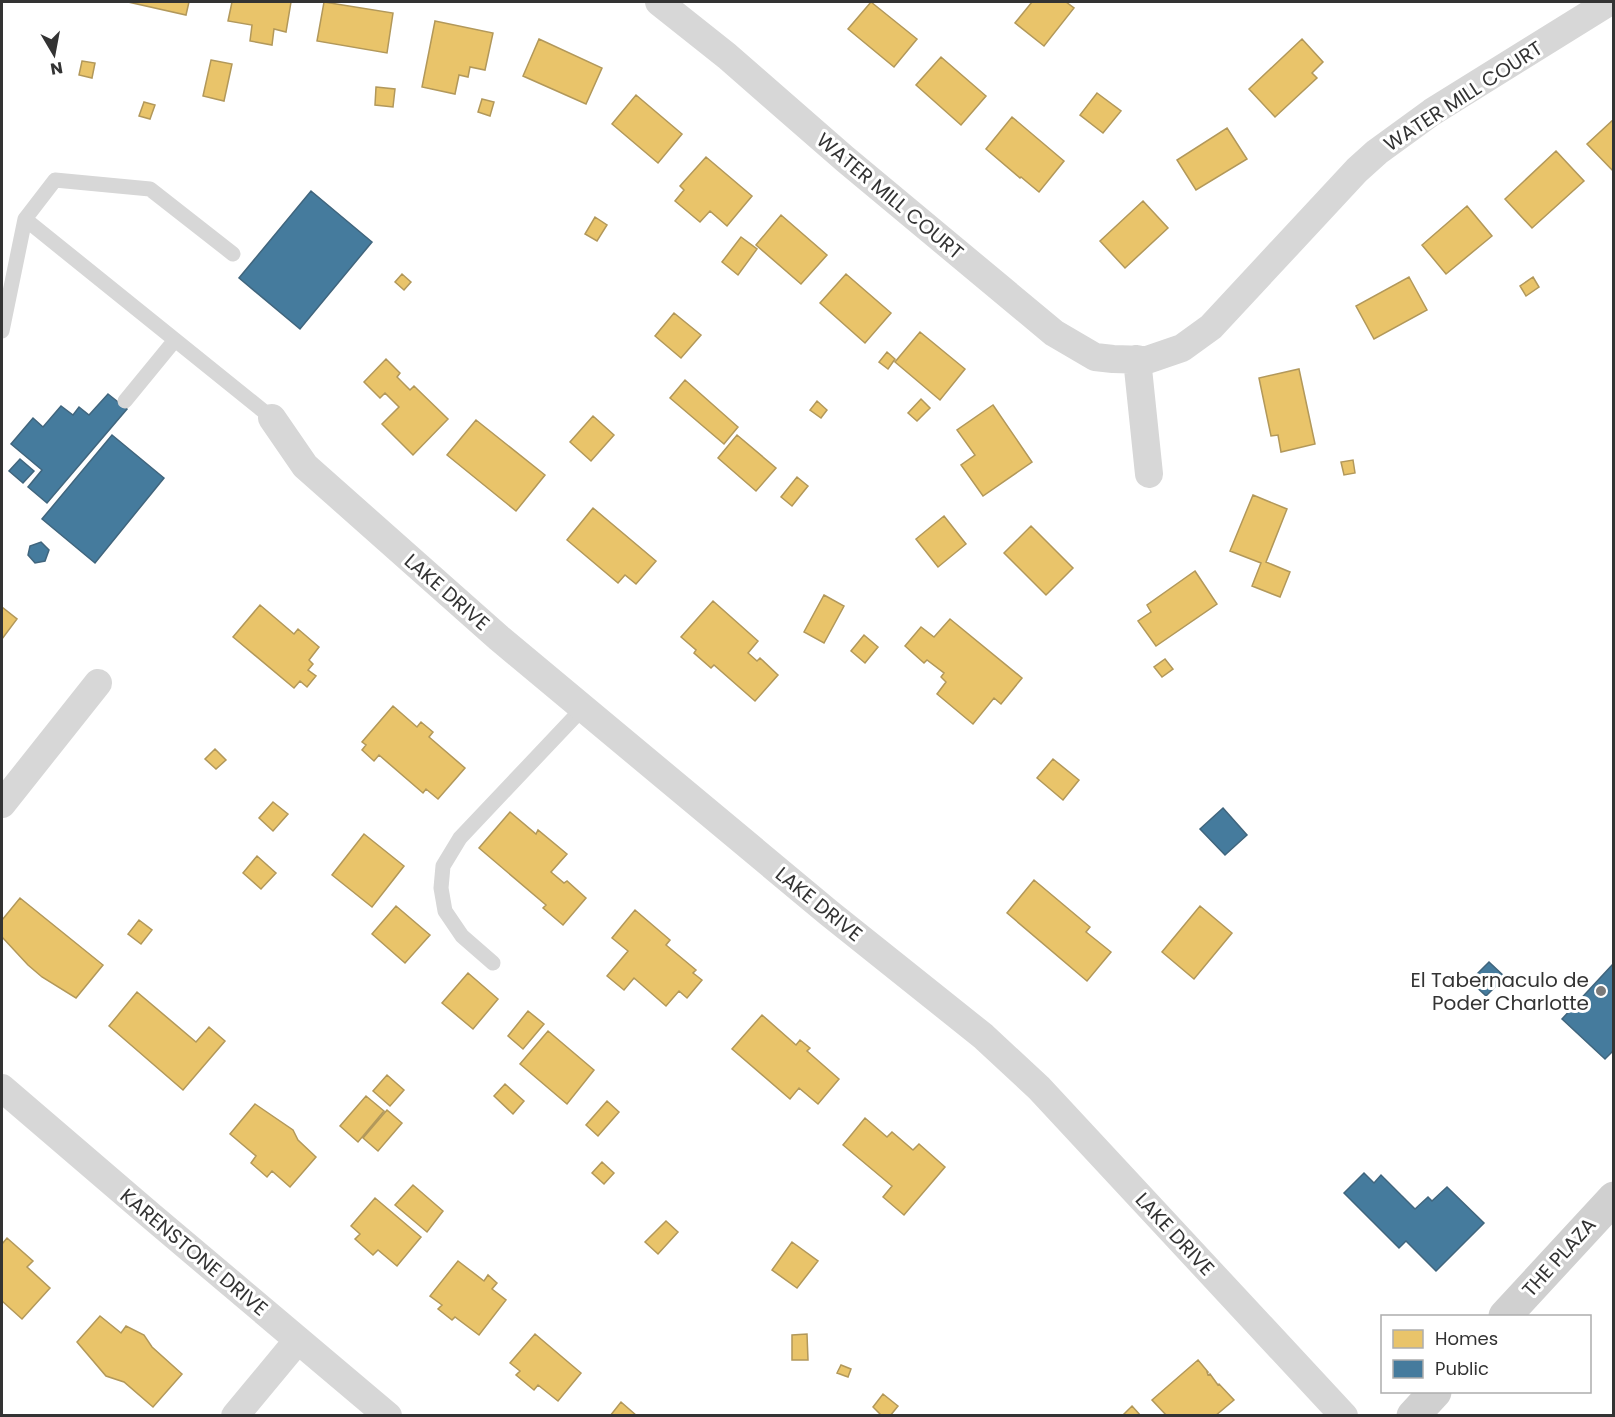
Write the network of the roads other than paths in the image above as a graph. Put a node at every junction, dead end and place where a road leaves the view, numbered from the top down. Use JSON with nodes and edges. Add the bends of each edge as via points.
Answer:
{"nodes":[{"id":1,"x":659,"y":2,"type":"edge"},
{"id":2,"x":1609,"y":2,"type":"edge"},
{"id":3,"x":25,"y":219,"type":"junction"},
{"id":4,"x":233,"y":254,"type":"dead end"},
{"id":5,"x":2,"y":331,"type":"edge"},
{"id":6,"x":175,"y":340,"type":"junction"},
{"id":7,"x":1137,"y":359,"type":"junction"},
{"id":8,"x":125,"y":401,"type":"dead end"},
{"id":9,"x":272,"y":418,"type":"joint"},
{"id":10,"x":1149,"y":474,"type":"dead end"},
{"id":11,"x":98,"y":683,"type":"dead end"},
{"id":12,"x":583,"y":708,"type":"junction"},
{"id":13,"x":2,"y":804,"type":"edge"},
{"id":14,"x":493,"y":963,"type":"dead end"},
{"id":15,"x":2,"y":1088,"type":"edge"},
{"id":16,"x":1614,"y":1198,"type":"edge"},
{"id":17,"x":1507,"y":1315,"type":"edge"},
{"id":18,"x":298,"y":1340,"type":"junction"},
{"id":19,"x":1434,"y":1393,"type":"edge"},
{"id":20,"x":236,"y":1416,"type":"edge"},
{"id":21,"x":388,"y":1416,"type":"edge"},
{"id":22,"x":1344,"y":1416,"type":"edge"},
{"id":23,"x":1413,"y":1416,"type":"edge"}],
"edges":[{"from":1,"to":7,"type":"street","name":"WATER MILL COURT","via":[[1054,333],[1095,357]]},
{"from":2,"to":7,"type":"street","name":"WATER MILL COURT","via":[[1461,93],[1377,152],[1211,327],[1182,348],[1147,360]]},
{"from":3,"to":4,"type":"lane","via":[[55,180],[150,189]]},
{"from":3,"to":5,"type":"lane"},
{"from":3,"to":6,"type":"lane"},
{"from":6,"to":8,"type":"lane"},
{"from":6,"to":9,"type":"lane"},
{"from":7,"to":10,"type":"street"},
{"from":9,"to":12,"type":"street","name":"LAKE DRIVE","via":[[304,466]]},
{"from":11,"to":13,"type":"street"},
{"from":12,"to":14,"type":"lane","via":[[460,838],[443,866],[445,911],[462,936]]},
{"from":12,"to":22,"type":"street","name":"LAKE DRIVE","via":[[829,913],[983,1035],[1039,1088]]},
{"from":15,"to":18,"type":"street","name":"KARENSTONE DRIVE"},
{"from":16,"to":17,"type":"main road","name":"THE PLAZA"},
{"from":18,"to":20,"type":"street"},
{"from":18,"to":21,"type":"street","name":"KARENSTONE DRIVE"},
{"from":19,"to":23,"type":"main road"}]}
